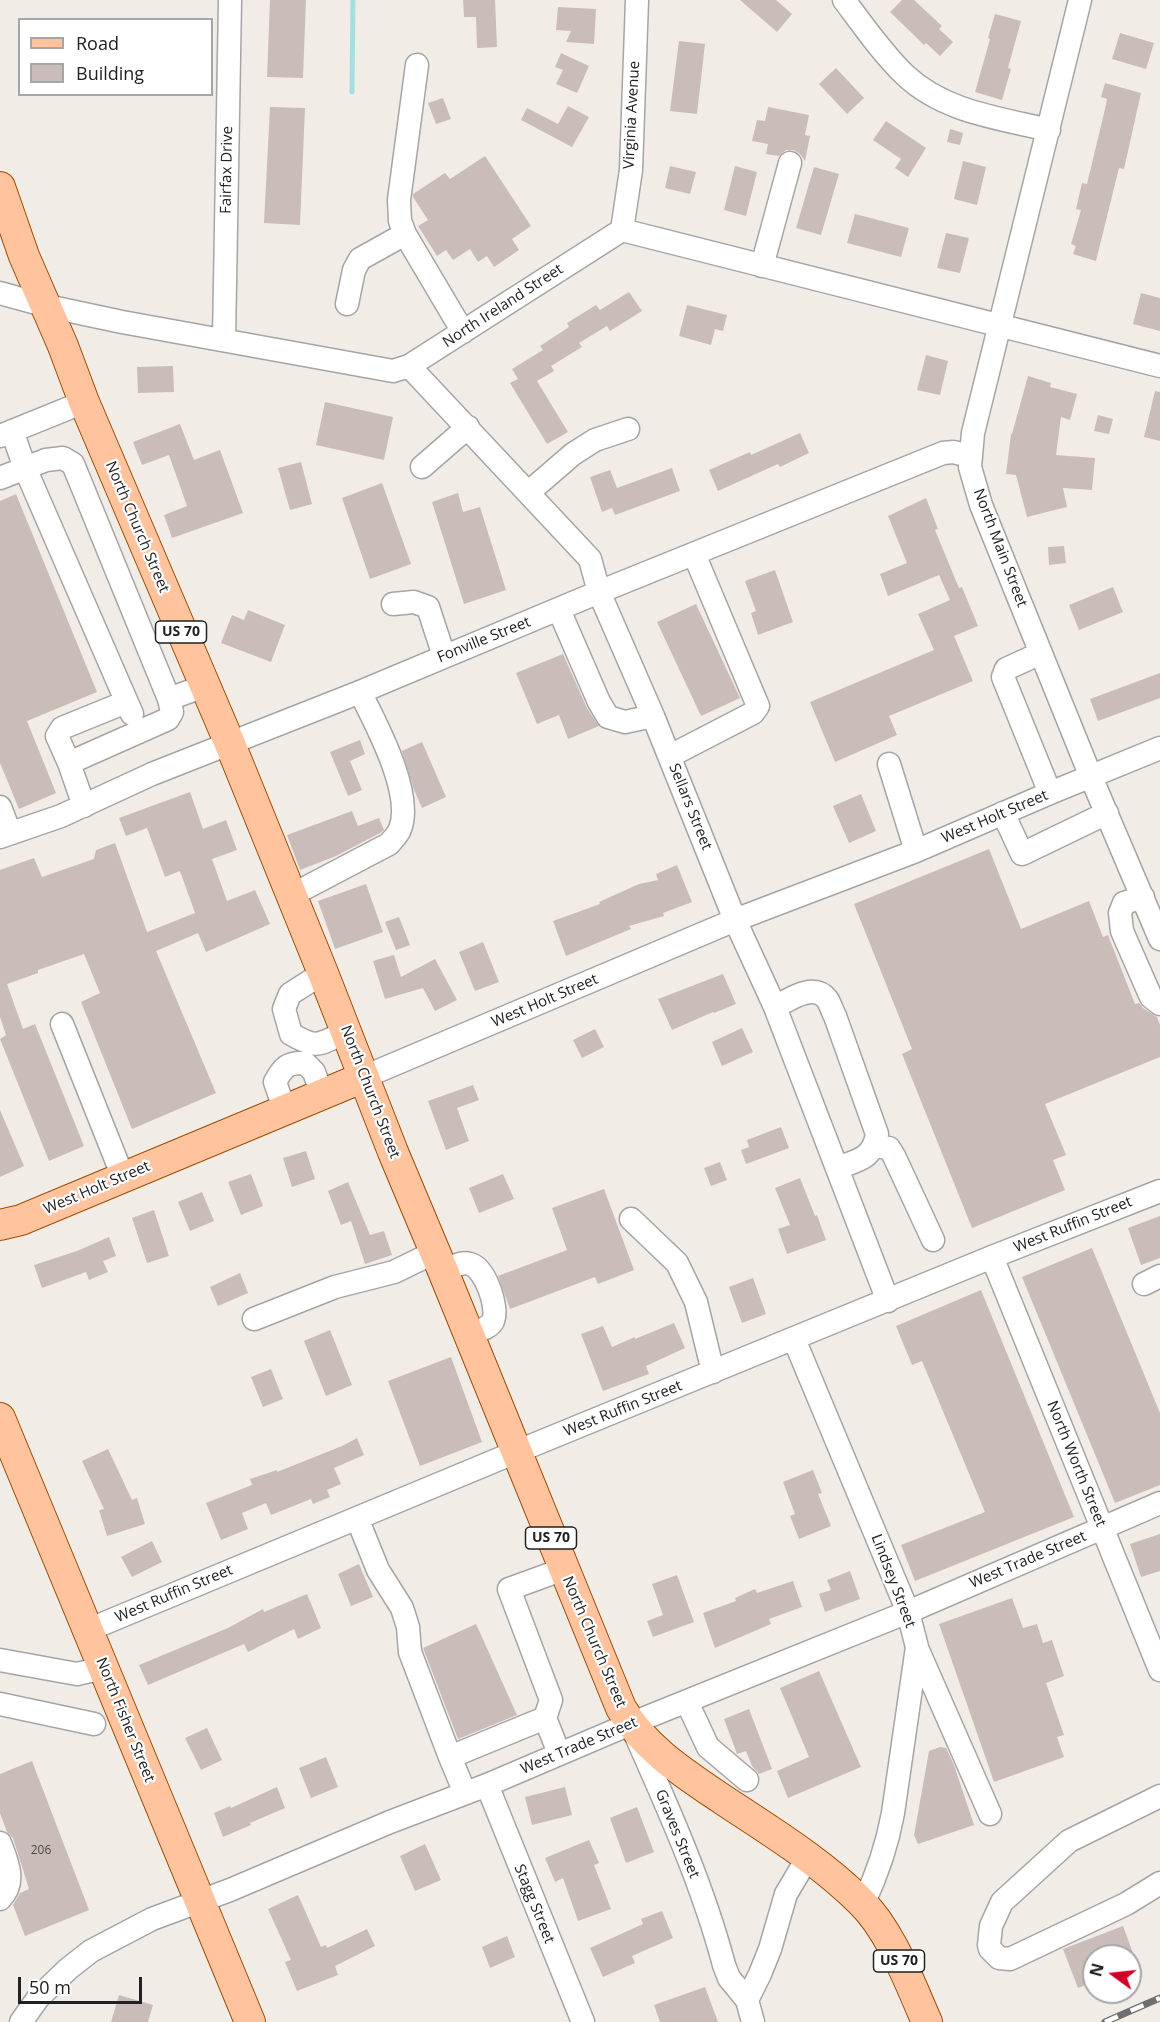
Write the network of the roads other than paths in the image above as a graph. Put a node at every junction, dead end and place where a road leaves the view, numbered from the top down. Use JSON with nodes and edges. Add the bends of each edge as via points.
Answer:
{"nodes":[{"id":1,"x":230,"y":0,"type":"edge"},
{"id":2,"x":638,"y":0,"type":"edge"},
{"id":3,"x":844,"y":0,"type":"edge"},
{"id":4,"x":1080,"y":0,"type":"edge"},
{"id":5,"x":417,"y":65,"type":"dead end"},
{"id":6,"x":1049,"y":130,"type":"junction"},
{"id":7,"x":790,"y":163,"type":"dead end"},
{"id":8,"x":0,"y":187,"type":"edge"},
{"id":9,"x":622,"y":230,"type":"junction"},
{"id":10,"x":405,"y":234,"type":"junction"},
{"id":11,"x":762,"y":266,"type":"junction"},
{"id":12,"x":0,"y":292,"type":"edge"},
{"id":13,"x":347,"y":304,"type":"dead end"},
{"id":14,"x":47,"y":306,"type":"junction"},
{"id":15,"x":999,"y":326,"type":"junction"},
{"id":16,"x":463,"y":332,"type":"junction"},
{"id":17,"x":224,"y":340,"type":"junction"},
{"id":18,"x":409,"y":366,"type":"junction"},
{"id":19,"x":1160,"y":366,"type":"edge"},
{"id":20,"x":84,"y":402,"type":"junction"},
{"id":21,"x":468,"y":427,"type":"junction"},
{"id":22,"x":627,"y":429,"type":"dead end"},
{"id":23,"x":6,"y":433,"type":"edge"},
{"id":24,"x":104,"y":449,"type":"junction"},
{"id":25,"x":970,"y":456,"type":"junction"},
{"id":26,"x":73,"y":464,"type":"junction"},
{"id":27,"x":422,"y":467,"type":"dead end"},
{"id":28,"x":25,"y":468,"type":"junction"},
{"id":29,"x":0,"y":478,"type":"edge"},
{"id":30,"x":529,"y":492,"type":"junction"},
{"id":31,"x":138,"y":529,"type":"junction"},
{"id":32,"x":104,"y":542,"type":"junction"},
{"id":33,"x":694,"y":554,"type":"junction"},
{"id":34,"x":599,"y":592,"type":"junction"},
{"id":35,"x":393,"y":604,"type":"dead end"},
{"id":36,"x":559,"y":610,"type":"junction"},
{"id":37,"x":176,"y":618,"type":"junction"},
{"id":38,"x":141,"y":632,"type":"junction"},
{"id":39,"x":1041,"y":653,"type":"junction"},
{"id":40,"x":444,"y":656,"type":"junction"},
{"id":41,"x":204,"y":686,"type":"junction"},
{"id":42,"x":360,"y":692,"type":"junction"},
{"id":43,"x":170,"y":699,"type":"junction"},
{"id":44,"x":126,"y":702,"type":"junction"},
{"id":45,"x":653,"y":716,"type":"junction"},
{"id":46,"x":140,"y":733,"type":"junction"},
{"id":47,"x":230,"y":744,"type":"junction"},
{"id":48,"x":1160,"y":748,"type":"edge"},
{"id":49,"x":670,"y":756,"type":"junction"},
{"id":50,"x":69,"y":763,"type":"junction"},
{"id":51,"x":889,"y":764,"type":"dead end"},
{"id":52,"x":1091,"y":777,"type":"junction"},
{"id":53,"x":1050,"y":793,"type":"junction"},
{"id":54,"x":84,"y":806,"type":"junction"},
{"id":55,"x":0,"y":807,"type":"edge"},
{"id":56,"x":1003,"y":813,"type":"junction"},
{"id":57,"x":1107,"y":813,"type":"junction"},
{"id":58,"x":5,"y":835,"type":"edge"},
{"id":59,"x":916,"y":851,"type":"junction"},
{"id":60,"x":291,"y":895,"type":"junction"},
{"id":61,"x":1143,"y":897,"type":"junction"},
{"id":62,"x":735,"y":921,"type":"junction"},
{"id":63,"x":1160,"y":939,"type":"edge"},
{"id":64,"x":323,"y":974,"type":"junction"},
{"id":65,"x":1160,"y":1004,"type":"edge"},
{"id":66,"x":775,"y":1007,"type":"junction"},
{"id":67,"x":62,"y":1024,"type":"dead end"},
{"id":68,"x":346,"y":1032,"type":"junction"},
{"id":69,"x":291,"y":1034,"type":"junction"},
{"id":70,"x":291,"y":1062,"type":"junction"},
{"id":71,"x":364,"y":1077,"type":"junction"},
{"id":72,"x":322,"y":1095,"type":"junction"},
{"id":73,"x":285,"y":1111,"type":"junction"},
{"id":74,"x":875,"y":1146,"type":"junction"},
{"id":75,"x":837,"y":1168,"type":"junction"},
{"id":76,"x":123,"y":1177,"type":"junction"},
{"id":77,"x":1160,"y":1191,"type":"edge"},
{"id":78,"x":631,"y":1219,"type":"dead end"},
{"id":79,"x":0,"y":1225,"type":"edge"},
{"id":80,"x":933,"y":1240,"type":"dead end"},
{"id":81,"x":992,"y":1257,"type":"junction"},
{"id":82,"x":439,"y":1262,"type":"junction"},
{"id":83,"x":888,"y":1301,"type":"junction"},
{"id":84,"x":254,"y":1319,"type":"dead end"},
{"id":85,"x":794,"y":1339,"type":"junction"},
{"id":86,"x":713,"y":1372,"type":"junction"},
{"id":87,"x":0,"y":1418,"type":"edge"},
{"id":88,"x":516,"y":1452,"type":"junction"},
{"id":89,"x":1160,"y":1503,"type":"edge"},
{"id":90,"x":357,"y":1518,"type":"junction"},
{"id":91,"x":1102,"y":1528,"type":"junction"},
{"id":92,"x":564,"y":1569,"type":"junction"},
{"id":93,"x":908,"y":1612,"type":"junction"},
{"id":94,"x":88,"y":1630,"type":"junction"},
{"id":95,"x":917,"y":1647,"type":"junction"},
{"id":96,"x":0,"y":1660,"type":"edge"},
{"id":97,"x":103,"y":1668,"type":"junction"},
{"id":98,"x":1160,"y":1670,"type":"edge"},
{"id":99,"x":687,"y":1702,"type":"junction"},
{"id":100,"x":0,"y":1704,"type":"edge"},
{"id":101,"x":545,"y":1718,"type":"junction"},
{"id":102,"x":94,"y":1724,"type":"dead end"},
{"id":103,"x":630,"y":1724,"type":"junction"},
{"id":104,"x":559,"y":1753,"type":"junction"},
{"id":105,"x":450,"y":1757,"type":"junction"},
{"id":106,"x":747,"y":1780,"type":"dead end"},
{"id":107,"x":487,"y":1785,"type":"junction"},
{"id":108,"x":465,"y":1793,"type":"junction"},
{"id":109,"x":1160,"y":1796,"type":"edge"},
{"id":110,"x":990,"y":1815,"type":"dead end"},
{"id":111,"x":0,"y":1843,"type":"edge"},
{"id":112,"x":808,"y":1857,"type":"junction"},
{"id":113,"x":1160,"y":1884,"type":"edge"},
{"id":114,"x":0,"y":1899,"type":"edge"},
{"id":115,"x":198,"y":1900,"type":"junction"},
{"id":116,"x":863,"y":1904,"type":"junction"},
{"id":117,"x":747,"y":2000,"type":"junction"},
{"id":118,"x":21,"y":2022,"type":"edge"},
{"id":119,"x":250,"y":2022,"type":"edge"},
{"id":120,"x":583,"y":2022,"type":"edge"},
{"id":121,"x":753,"y":2022,"type":"edge"},
{"id":122,"x":927,"y":2022,"type":"edge"}],
"edges":[{"from":1,"to":17,"type":"street","name":"Fairfax Drive"},
{"from":2,"to":9,"type":"street","name":"Virginia Avenue","via":[[631,170]]},
{"from":3,"to":6,"type":"street","via":[[904,74],[936,98],[970,112]]},
{"from":4,"to":6,"type":"street","name":"North Main Street"},
{"from":5,"to":10,"type":"street","via":[[399,200]]},
{"from":6,"to":15,"type":"street","name":"North Main Street"},
{"from":7,"to":11,"type":"street"},
{"from":8,"to":14,"type":"main road","name":"North Church Street","number":"US 70","via":[[24,256]]},
{"from":9,"to":11,"type":"street"},
{"from":9,"to":16,"type":"street","name":"North Ireland Street"},
{"from":10,"to":13,"type":"street","via":[[360,259]]},
{"from":10,"to":16,"type":"street"},
{"from":11,"to":15,"type":"street"},
{"from":12,"to":14,"type":"street","name":"North Ireland Street"},
{"from":14,"to":17,"type":"street","name":"North Ireland Street"},
{"from":14,"to":20,"type":"main road","name":"North Church Street","number":"US 70"},
{"from":15,"to":19,"type":"street"},
{"from":15,"to":25,"type":"street","name":"North Main Street"},
{"from":16,"to":18,"type":"street","name":"North Ireland Street"},
{"from":17,"to":18,"type":"street","name":"North Ireland Street","via":[[377,370]]},
{"from":18,"to":21,"type":"street","name":"Sellars Street"},
{"from":20,"to":23,"type":"street"},
{"from":20,"to":24,"type":"main road","name":"North Church Street","number":"US 70"},
{"from":21,"to":27,"type":"street"},
{"from":21,"to":30,"type":"street","name":"Sellars Street"},
{"from":22,"to":30,"type":"street","via":[[595,440],[573,454]]},
{"from":23,"to":28,"type":"street"},
{"from":24,"to":26,"type":"street"},
{"from":24,"to":31,"type":"main road","name":"North Church Street","number":"US 70"},
{"from":25,"to":33,"type":"street","name":"Fonville Street","via":[[943,453]]},
{"from":25,"to":39,"type":"street","name":"North Main Street","via":[[981,505]]},
{"from":26,"to":28,"type":"street","via":[[63,458]]},
{"from":26,"to":32,"type":"street"},
{"from":28,"to":29,"type":"street"},
{"from":28,"to":44,"type":"street"},
{"from":30,"to":34,"type":"street","name":"Sellars Street","via":[[588,554]]},
{"from":31,"to":32,"type":"street"},
{"from":31,"to":37,"type":"main road","name":"North Church Street","number":"US 70"},
{"from":32,"to":38,"type":"street"},
{"from":33,"to":34,"type":"street","name":"Fonville Street"},
{"from":33,"to":49,"type":"street","via":[[758,706],[753,713]]},
{"from":34,"to":36,"type":"street","name":"Fonville Street"},
{"from":34,"to":45,"type":"street","name":"Sellars Street"},
{"from":35,"to":40,"type":"street","via":[[414,602],[428,607]]},
{"from":36,"to":40,"type":"street","name":"Fonville Street"},
{"from":36,"to":45,"type":"street","via":[[608,717],[625,722]]},
{"from":37,"to":38,"type":"street"},
{"from":37,"to":41,"type":"main road","name":"North Church Street","number":"US 70"},
{"from":38,"to":43,"type":"street"},
{"from":39,"to":52,"type":"street","name":"North Main Street"},
{"from":39,"to":53,"type":"street","via":[[1012,664],[1003,677]]},
{"from":40,"to":42,"type":"street","name":"Fonville Street"},
{"from":41,"to":43,"type":"street"},
{"from":41,"to":47,"type":"main road","name":"North Church Street","number":"US 70"},
{"from":42,"to":47,"type":"street","name":"Fonville Street"},
{"from":42,"to":60,"type":"street","via":[[381,735],[403,800],[400,831],[389,844]]},
{"from":43,"to":46,"type":"street","via":[[172,712],[168,719]]},
{"from":44,"to":46,"type":"street"},
{"from":44,"to":50,"type":"street","via":[[62,728],[57,736]]},
{"from":45,"to":49,"type":"street","name":"Sellars Street"},
{"from":46,"to":50,"type":"street"},
{"from":47,"to":54,"type":"street","name":"Fonville Street"},
{"from":47,"to":60,"type":"main road","name":"North Church Street","number":"US 70"},
{"from":48,"to":52,"type":"street","name":"West Holt Street"},
{"from":49,"to":62,"type":"street","name":"Sellars Street"},
{"from":50,"to":54,"type":"street"},
{"from":51,"to":59,"type":"street"},
{"from":52,"to":53,"type":"street","name":"West Holt Street"},
{"from":52,"to":57,"type":"street","name":"North Main Street"},
{"from":53,"to":56,"type":"street","name":"West Holt Street"},
{"from":54,"to":58,"type":"street","name":"Fonville Street"},
{"from":55,"to":58,"type":"street"},
{"from":56,"to":57,"type":"street","via":[[1022,854]]},
{"from":56,"to":59,"type":"street","name":"West Holt Street"},
{"from":57,"to":61,"type":"street","name":"North Main Street"},
{"from":59,"to":62,"type":"street","name":"West Holt Street"},
{"from":60,"to":64,"type":"main road","name":"North Church Street","number":"US 70"},
{"from":61,"to":63,"type":"street","name":"North Main Street"},
{"from":61,"to":65,"type":"street","via":[[1124,903],[1120,913],[1122,931],[1151,997]]},
{"from":62,"to":66,"type":"street","name":"Sellars Street"},
{"from":62,"to":71,"type":"street","name":"West Holt Street"},
{"from":64,"to":68,"type":"main road","name":"North Church Street","number":"US 70"},
{"from":64,"to":69,"type":"street","via":[[290,994],[284,1008]]},
{"from":66,"to":74,"type":"street","via":[[804,993],[818,992],[827,999],[876,1134]]},
{"from":66,"to":75,"type":"street","name":"Sellars Street"},
{"from":67,"to":76,"type":"street"},
{"from":68,"to":69,"type":"street","via":[[316,1045]]},
{"from":68,"to":71,"type":"main road","name":"North Church Street","number":"US 70"},
{"from":69,"to":70,"type":"street"},
{"from":70,"to":72,"type":"street","via":[[305,1063],[314,1072]]},
{"from":70,"to":73,"type":"street","via":[[275,1082]]},
{"from":71,"to":72,"type":"main road","name":"West Holt Street"},
{"from":71,"to":82,"type":"main road","name":"North Church Street","number":"US 70"},
{"from":72,"to":73,"type":"main road","name":"West Holt Street"},
{"from":73,"to":76,"type":"main road","name":"West Holt Street"},
{"from":74,"to":75,"type":"street","via":[[868,1156]]},
{"from":74,"to":80,"type":"street","via":[[889,1148],[894,1156]]},
{"from":75,"to":83,"type":"street","name":"Sellars Street"},
{"from":76,"to":79,"type":"main road","name":"West Holt Street"},
{"from":77,"to":81,"type":"street","name":"West Ruffin Street"},
{"from":78,"to":86,"type":"street","via":[[682,1271],[696,1302]]},
{"from":81,"to":83,"type":"street","name":"West Ruffin Street"},
{"from":81,"to":91,"type":"street","name":"North Worth Street"},
{"from":82,"to":84,"type":"street","via":[[335,1287]]},
{"from":82,"to":88,"type":"main road","name":"North Church Street","number":"US 70"},
{"from":83,"to":85,"type":"street","name":"West Ruffin Street"},
{"from":85,"to":86,"type":"street","name":"West Ruffin Street"},
{"from":85,"to":93,"type":"street","name":"Lindsey Street"},
{"from":86,"to":88,"type":"street","name":"West Ruffin Street"},
{"from":87,"to":94,"type":"main road","name":"North Fisher Street"},
{"from":88,"to":90,"type":"street","name":"West Ruffin Street"},
{"from":88,"to":92,"type":"main road","name":"North Church Street","number":"US 70"},
{"from":89,"to":91,"type":"street","name":"West Trade Street"},
{"from":90,"to":94,"type":"street","name":"West Ruffin Street"},
{"from":90,"to":105,"type":"street","via":[[378,1570],[402,1608],[410,1652]]},
{"from":91,"to":93,"type":"street","name":"West Trade Street"},
{"from":91,"to":98,"type":"street","name":"North Worth Street"},
{"from":92,"to":101,"type":"street","via":[[509,1589],[551,1700]]},
{"from":92,"to":103,"type":"main road","name":"North Church Street","number":"US 70"},
{"from":93,"to":95,"type":"street","name":"Lindsey Street"},
{"from":93,"to":99,"type":"street","name":"West Trade Street"},
{"from":94,"to":97,"type":"main road","name":"North Fisher Street"},
{"from":95,"to":110,"type":"street"},
{"from":95,"to":116,"type":"street","name":"Lindsey Street","via":[[888,1840],[878,1874]]},
{"from":96,"to":97,"type":"street","via":[[77,1674]]},
{"from":97,"to":115,"type":"main road","name":"North Fisher Street"},
{"from":99,"to":103,"type":"street","name":"West Trade Street"},
{"from":99,"to":106,"type":"street","via":[[708,1747]]},
{"from":100,"to":102,"type":"street"},
{"from":101,"to":104,"type":"street"},
{"from":101,"to":105,"type":"street"},
{"from":103,"to":104,"type":"street","name":"West Trade Street"},
{"from":103,"to":112,"type":"main road","name":"North Church Street","number":"US 70","via":[[698,1783]]},
{"from":103,"to":117,"type":"street","name":"Graves Street","via":[[667,1804],[729,1978]]},
{"from":104,"to":107,"type":"street","name":"West Trade Street"},
{"from":105,"to":108,"type":"street"},
{"from":107,"to":108,"type":"street","name":"West Trade Street"},
{"from":107,"to":120,"type":"street","name":"Stagg Street"},
{"from":108,"to":115,"type":"street","name":"West Trade Street"},
{"from":109,"to":113,"type":"street","via":[[1069,1841],[1002,1902],[991,1926],[990,1949],[999,1958],[1010,1959]]},
{"from":111,"to":114,"type":"street","via":[[10,1870],[8,1888]]},
{"from":112,"to":116,"type":"main road","name":"North Church Street","number":"US 70"},
{"from":112,"to":117,"type":"street","via":[[786,1894],[767,1958]]},
{"from":115,"to":118,"type":"street","name":"West Trade Street","via":[[91,1951],[38,1998]]},
{"from":115,"to":119,"type":"main road","name":"North Fisher Street"},
{"from":116,"to":122,"type":"main road","number":"US 70","via":[[890,1942]]},
{"from":117,"to":121,"type":"street"}]}
